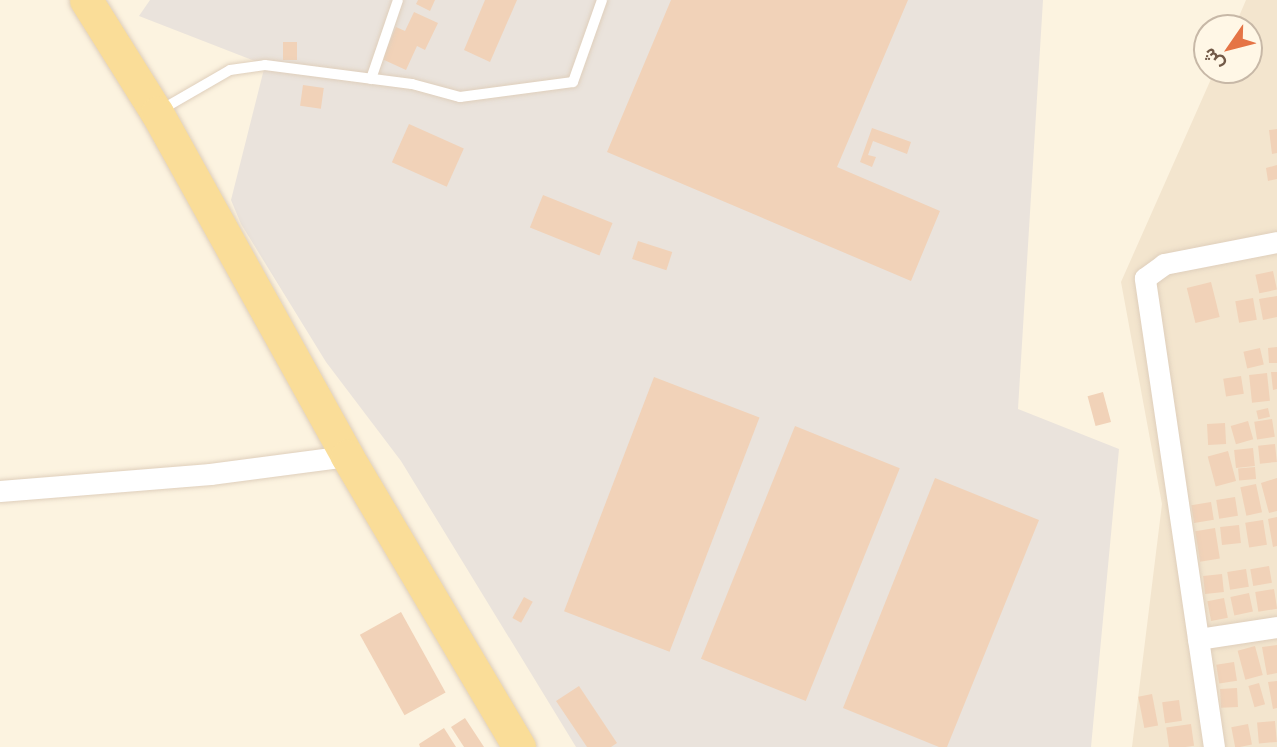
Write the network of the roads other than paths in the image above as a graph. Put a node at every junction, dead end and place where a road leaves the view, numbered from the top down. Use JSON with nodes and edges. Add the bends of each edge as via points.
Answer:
{"nodes":[{"id":1,"x":86,"y":0,"type":"edge"},
{"id":2,"x":398,"y":0,"type":"edge"},
{"id":3,"x":602,"y":0,"type":"edge"},
{"id":4,"x":371,"y":79,"type":"junction"},
{"id":5,"x":157,"y":113,"type":"junction"},
{"id":6,"x":1277,"y":242,"type":"edge"},
{"id":7,"x":347,"y":456,"type":"junction"},
{"id":8,"x":0,"y":491,"type":"edge"},
{"id":9,"x":1277,"y":627,"type":"edge"},
{"id":10,"x":1198,"y":639,"type":"junction"},
{"id":11,"x":519,"y":747,"type":"edge"},
{"id":12,"x":1214,"y":747,"type":"edge"}],
"edges":[{"from":1,"to":5,"type":"main road"},
{"from":2,"to":4,"type":"lane"},
{"from":3,"to":4,"type":"lane","via":[[573,82],[460,97]]},
{"from":4,"to":5,"type":"lane","via":[[265,65],[230,70]]},
{"from":5,"to":7,"type":"main road"},
{"from":6,"to":10,"type":"street","via":[[1164,264],[1145,278]]},
{"from":7,"to":8,"type":"street","via":[[210,474]]},
{"from":7,"to":11,"type":"main road"},
{"from":9,"to":10,"type":"street"},
{"from":10,"to":12,"type":"street"}]}
